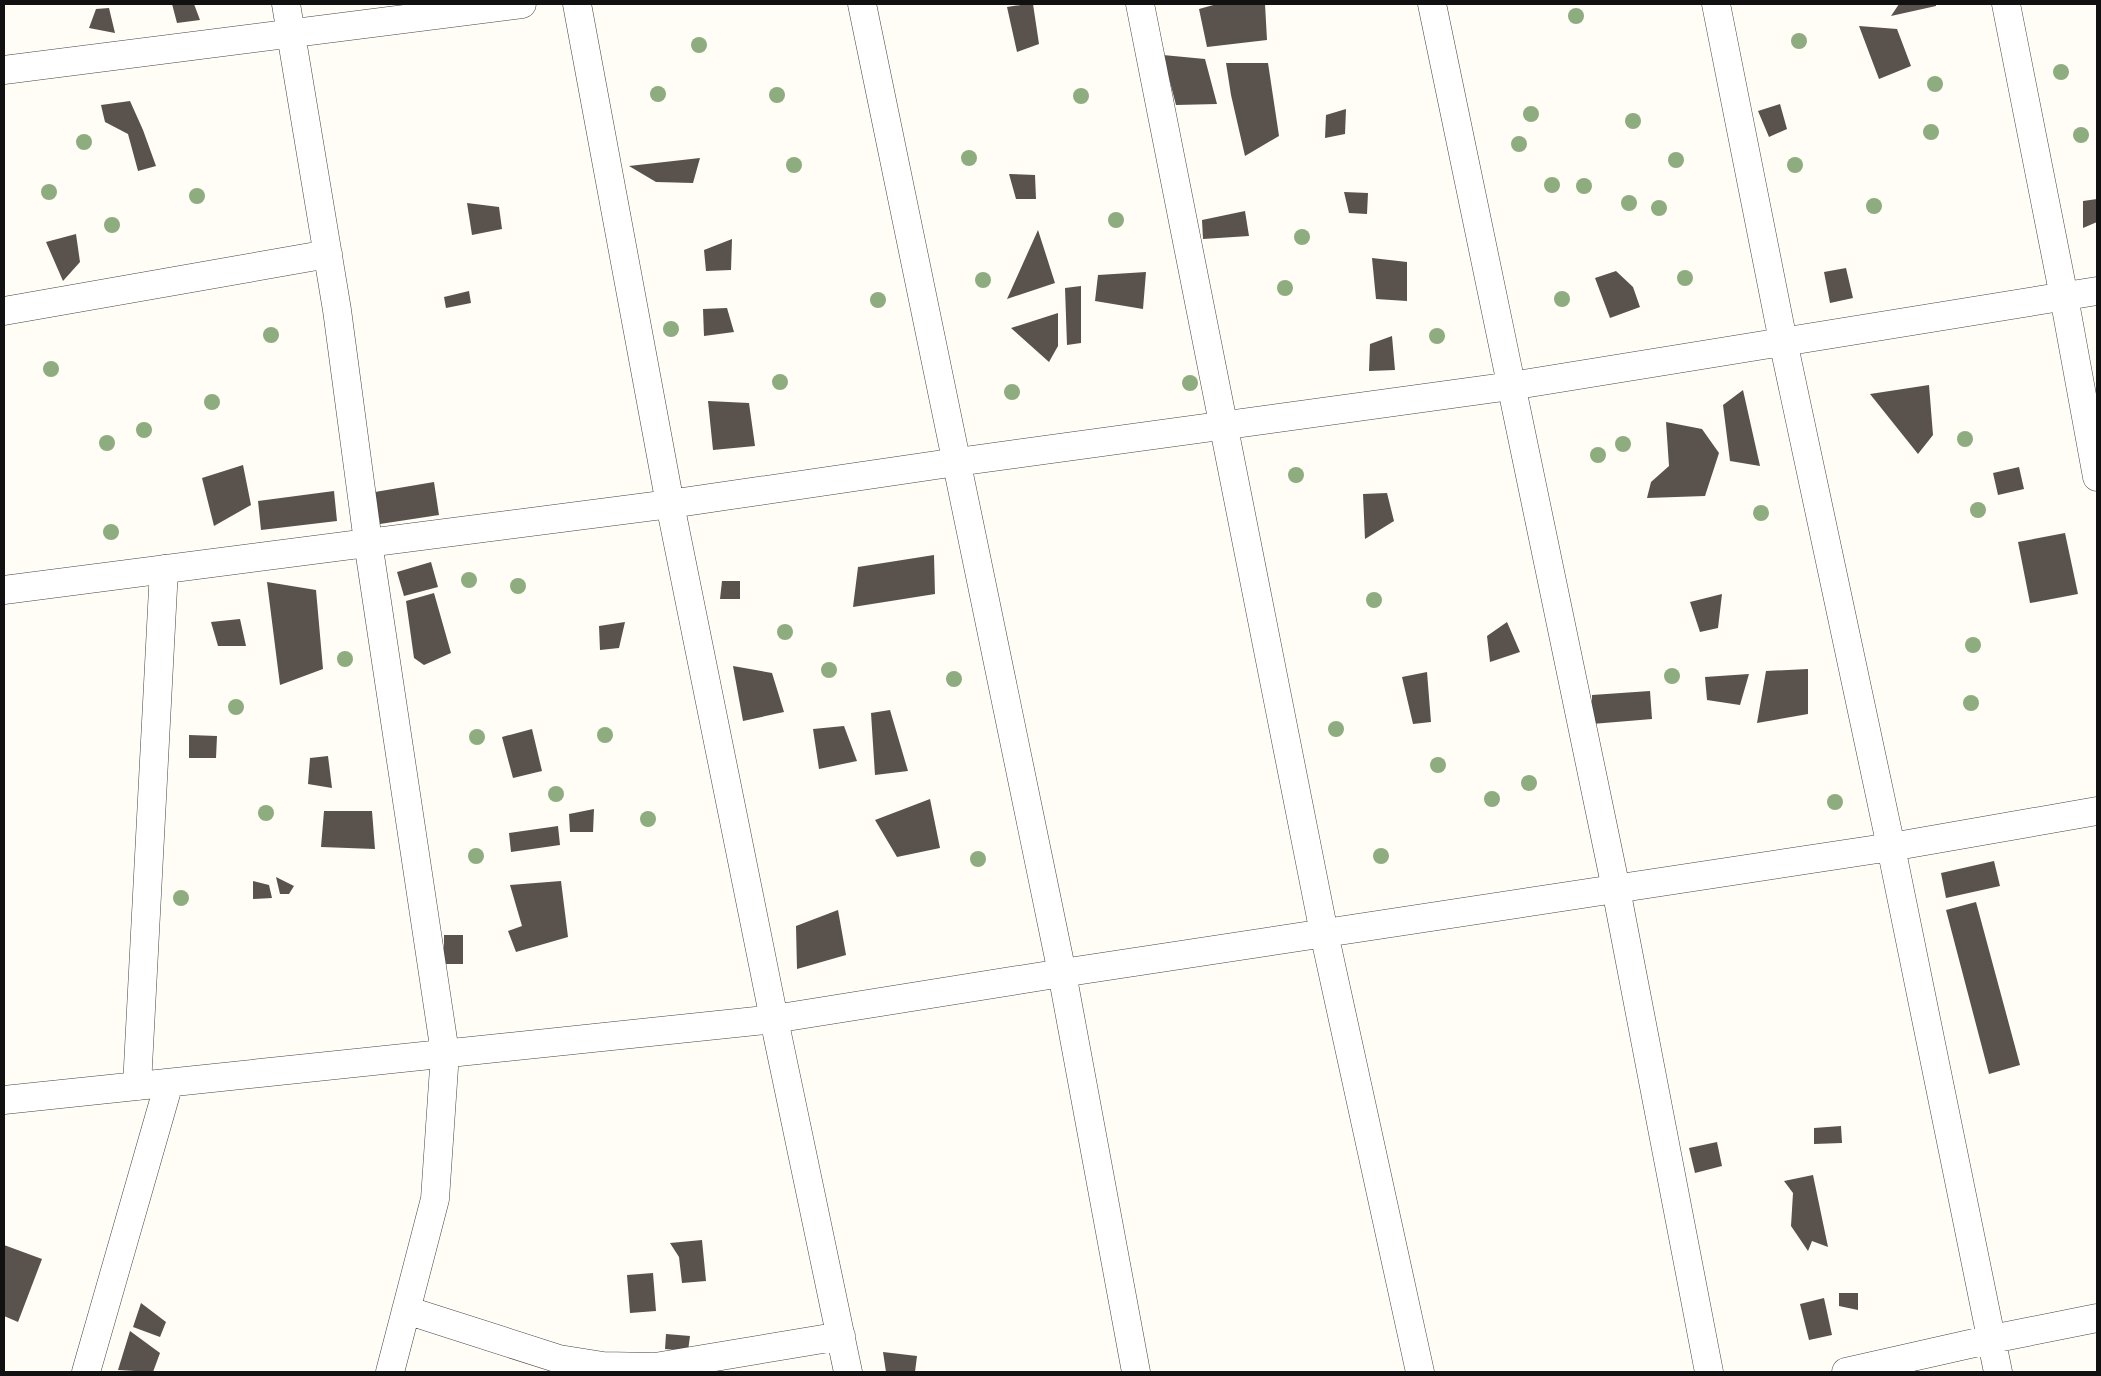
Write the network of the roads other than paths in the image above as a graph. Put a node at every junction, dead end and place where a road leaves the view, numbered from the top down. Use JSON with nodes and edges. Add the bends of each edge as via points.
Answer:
{"nodes":[{"id":1,"x":286,"y":4,"type":"edge"},
{"id":2,"x":522,"y":4,"type":"edge"},
{"id":3,"x":577,"y":4,"type":"edge"},
{"id":4,"x":862,"y":4,"type":"edge"},
{"id":5,"x":1140,"y":4,"type":"edge"},
{"id":6,"x":1432,"y":4,"type":"edge"},
{"id":7,"x":1716,"y":4,"type":"edge"},
{"id":8,"x":2006,"y":4,"type":"edge"},
{"id":9,"x":290,"y":34,"type":"junction"},
{"id":10,"x":4,"y":70,"type":"edge"},
{"id":11,"x":328,"y":254,"type":"junction"},
{"id":12,"x":2097,"y":291,"type":"edge"},
{"id":13,"x":2064,"y":297,"type":"junction"},
{"id":14,"x":4,"y":311,"type":"edge"},
{"id":15,"x":1783,"y":341,"type":"junction"},
{"id":16,"x":1511,"y":386,"type":"junction"},
{"id":17,"x":1223,"y":425,"type":"junction"},
{"id":18,"x":957,"y":462,"type":"junction"},
{"id":19,"x":2097,"y":477,"type":"edge"},
{"id":20,"x":670,"y":504,"type":"junction"},
{"id":21,"x":368,"y":542,"type":"junction"},
{"id":22,"x":164,"y":569,"type":"junction"},
{"id":23,"x":4,"y":590,"type":"edge"},
{"id":24,"x":2097,"y":811,"type":"edge"},
{"id":25,"x":1891,"y":847,"type":"junction"},
{"id":26,"x":1616,"y":889,"type":"junction"},
{"id":27,"x":1324,"y":933,"type":"junction"},
{"id":28,"x":1062,"y":973,"type":"junction"},
{"id":29,"x":774,"y":1019,"type":"junction"},
{"id":30,"x":445,"y":1053,"type":"junction"},
{"id":31,"x":169,"y":1083,"type":"junction"},
{"id":32,"x":137,"y":1086,"type":"junction"},
{"id":33,"x":4,"y":1100,"type":"edge"},
{"id":34,"x":406,"y":1310,"type":"junction"},
{"id":35,"x":2097,"y":1318,"type":"edge"},
{"id":36,"x":841,"y":1336,"type":"junction"},
{"id":37,"x":1992,"y":1339,"type":"junction"},
{"id":38,"x":86,"y":1372,"type":"edge"},
{"id":39,"x":390,"y":1372,"type":"edge"},
{"id":40,"x":848,"y":1372,"type":"edge"},
{"id":41,"x":1136,"y":1372,"type":"edge"},
{"id":42,"x":1420,"y":1372,"type":"edge"},
{"id":43,"x":1709,"y":1372,"type":"edge"},
{"id":44,"x":1846,"y":1372,"type":"edge"},
{"id":45,"x":1998,"y":1372,"type":"edge"}],
"edges":[{"from":1,"to":9,"type":"street"},
{"from":2,"to":9,"type":"street"},
{"from":3,"to":20,"type":"street"},
{"from":4,"to":18,"type":"street"},
{"from":5,"to":17,"type":"street"},
{"from":6,"to":16,"type":"street"},
{"from":7,"to":15,"type":"street"},
{"from":8,"to":13,"type":"street"},
{"from":9,"to":10,"type":"street"},
{"from":9,"to":11,"type":"street"},
{"from":11,"to":14,"type":"street"},
{"from":11,"to":21,"type":"street"},
{"from":12,"to":13,"type":"street"},
{"from":13,"to":15,"type":"street"},
{"from":13,"to":19,"type":"street"},
{"from":15,"to":16,"type":"street"},
{"from":15,"to":25,"type":"street"},
{"from":16,"to":17,"type":"street"},
{"from":16,"to":26,"type":"street"},
{"from":17,"to":18,"type":"street"},
{"from":17,"to":27,"type":"street"},
{"from":18,"to":20,"type":"street"},
{"from":18,"to":28,"type":"street"},
{"from":20,"to":21,"type":"street"},
{"from":20,"to":29,"type":"street"},
{"from":21,"to":22,"type":"street"},
{"from":21,"to":30,"type":"street"},
{"from":22,"to":23,"type":"street"},
{"from":22,"to":32,"type":"street"},
{"from":24,"to":25,"type":"street"},
{"from":25,"to":26,"type":"street"},
{"from":25,"to":37,"type":"street"},
{"from":26,"to":27,"type":"street"},
{"from":26,"to":43,"type":"street"},
{"from":27,"to":28,"type":"street"},
{"from":27,"to":42,"type":"street"},
{"from":28,"to":29,"type":"street"},
{"from":28,"to":41,"type":"street"},
{"from":29,"to":30,"type":"street"},
{"from":29,"to":36,"type":"street"},
{"from":30,"to":31,"type":"street"},
{"from":30,"to":34,"type":"street","via":[[435,1199]]},
{"from":31,"to":32,"type":"street"},
{"from":31,"to":38,"type":"street"},
{"from":32,"to":33,"type":"street"},
{"from":34,"to":36,"type":"street","via":[[559,1359],[603,1366],[655,1367]]},
{"from":34,"to":39,"type":"street"},
{"from":35,"to":37,"type":"street"},
{"from":36,"to":40,"type":"street"},
{"from":37,"to":44,"type":"street"},
{"from":37,"to":45,"type":"street"}]}
